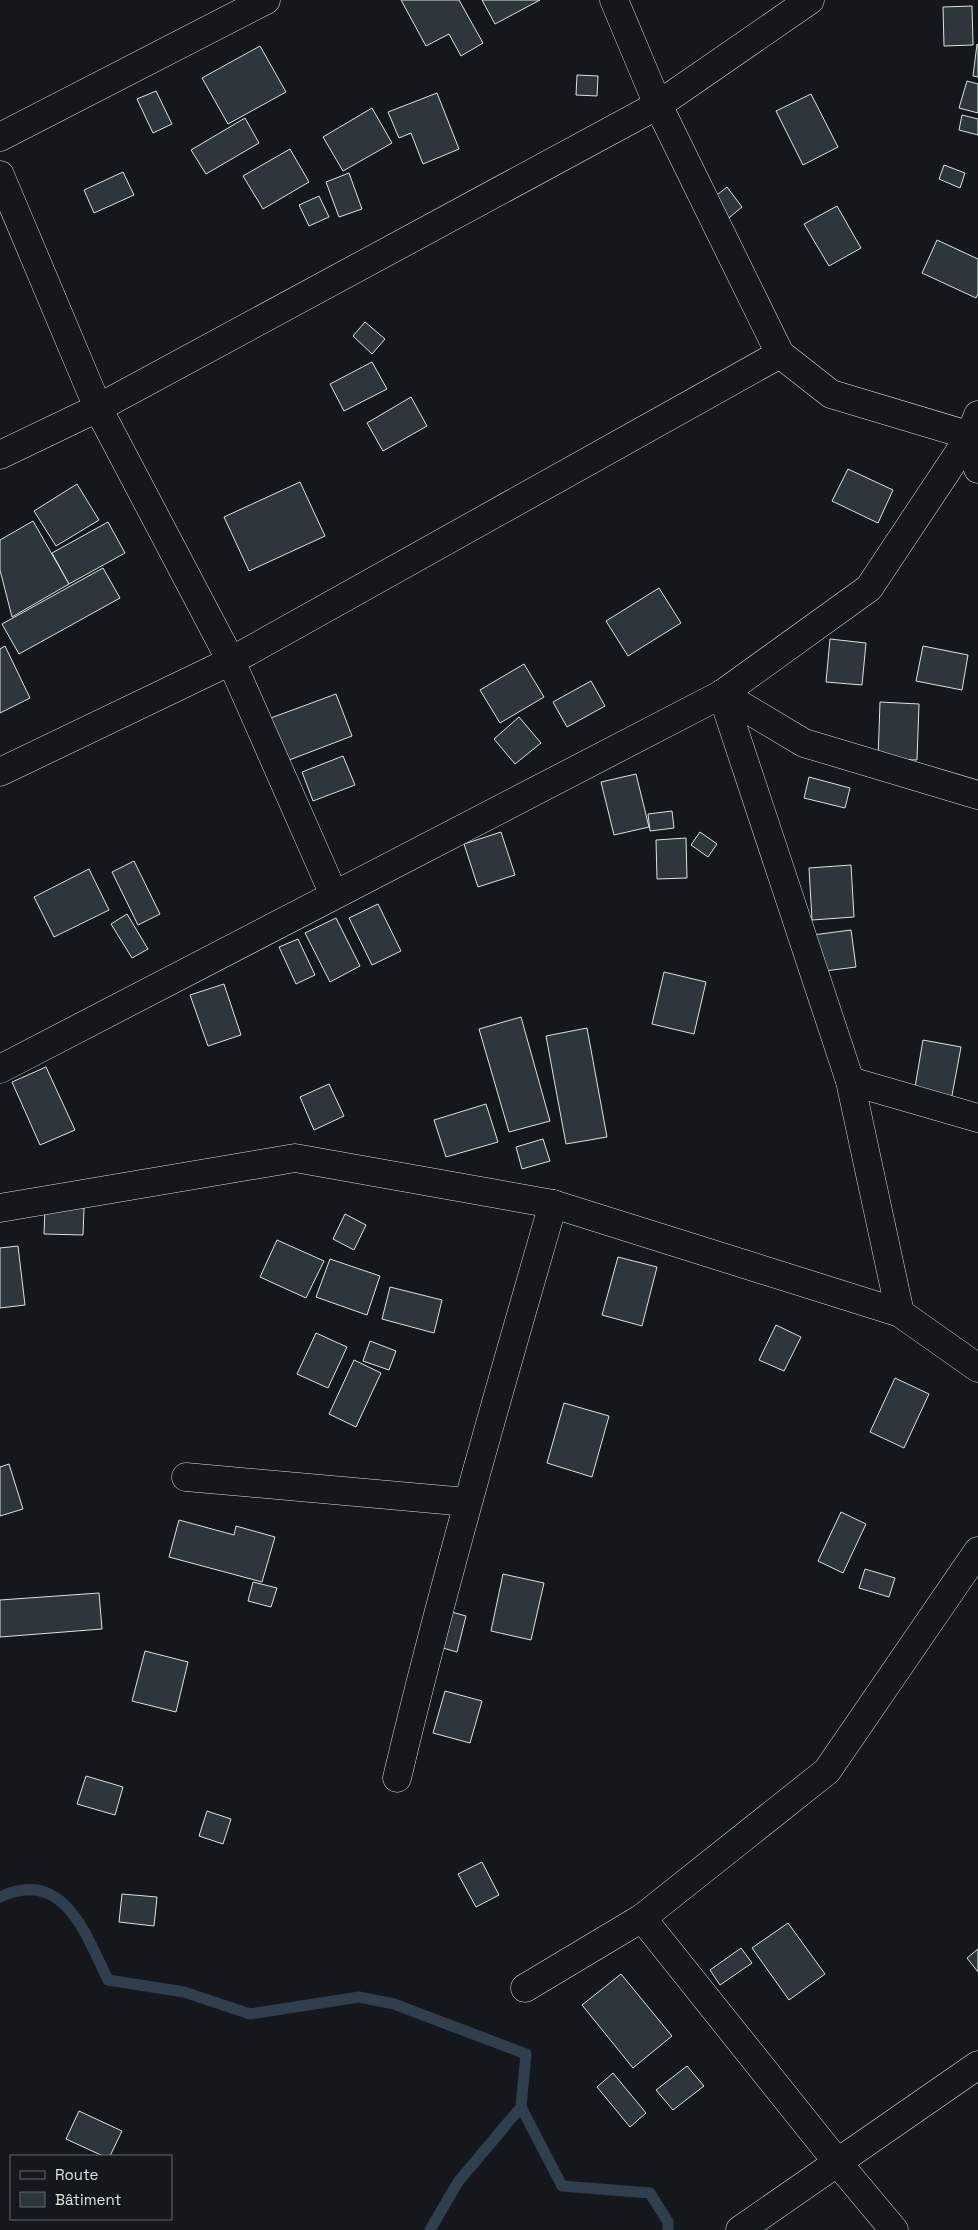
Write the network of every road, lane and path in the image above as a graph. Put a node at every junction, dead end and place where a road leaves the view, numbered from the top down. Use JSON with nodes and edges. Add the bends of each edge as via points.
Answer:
{"nodes":[{"id":1,"x":266,"y":0,"type":"edge"},
{"id":2,"x":614,"y":0,"type":"edge"},
{"id":3,"x":810,"y":0,"type":"edge"},
{"id":4,"x":658,"y":105,"type":"junction"},
{"id":5,"x":0,"y":137,"type":"edge"},
{"id":6,"x":0,"y":175,"type":"edge"},
{"id":7,"x":780,"y":354,"type":"junction"},
{"id":8,"x":98,"y":408,"type":"junction"},
{"id":9,"x":975,"y":430,"type":"edge"},
{"id":10,"x":0,"y":456,"type":"edge"},
{"id":11,"x":978,"y":469,"type":"edge"},
{"id":12,"x":231,"y":661,"type":"junction"},
{"id":13,"x":722,"y":694,"type":"junction"},
{"id":14,"x":0,"y":772,"type":"edge"},
{"id":15,"x":978,"y":795,"type":"edge"},
{"id":16,"x":334,"y":895,"type":"junction"},
{"id":17,"x":0,"y":1069,"type":"edge"},
{"id":18,"x":850,"y":1081,"type":"junction"},
{"id":19,"x":978,"y":1118,"type":"edge"},
{"id":20,"x":553,"y":1204,"type":"junction"},
{"id":21,"x":0,"y":1208,"type":"edge"},
{"id":22,"x":900,"y":1313,"type":"junction"},
{"id":23,"x":978,"y":1368,"type":"edge"},
{"id":24,"x":186,"y":1477,"type":"dead end"},
{"id":25,"x":467,"y":1502,"type":"junction"},
{"id":26,"x":978,"y":1551,"type":"edge"},
{"id":27,"x":397,"y":1778,"type":"dead end"},
{"id":28,"x":642,"y":1918,"type":"junction"},
{"id":29,"x":525,"y":1988,"type":"dead end"},
{"id":30,"x":978,"y":2065,"type":"edge"},
{"id":31,"x":838,"y":2163,"type":"junction"},
{"id":32,"x":740,"y":2230,"type":"edge"},
{"id":33,"x":894,"y":2230,"type":"edge"}],
"edges":[{"from":1,"to":5,"type":"street"},
{"from":2,"to":4,"type":"street"},
{"from":3,"to":4,"type":"street"},
{"from":4,"to":7,"type":"street"},
{"from":4,"to":8,"type":"street"},
{"from":6,"to":8,"type":"street"},
{"from":7,"to":9,"type":"street","via":[[831,394]]},
{"from":7,"to":12,"type":"street"},
{"from":8,"to":10,"type":"street"},
{"from":8,"to":12,"type":"street"},
{"from":9,"to":11,"type":"street"},
{"from":9,"to":13,"type":"street","via":[[869,588]]},
{"from":12,"to":14,"type":"street"},
{"from":12,"to":16,"type":"street"},
{"from":13,"to":15,"type":"street","via":[[804,743]]},
{"from":13,"to":16,"type":"street"},
{"from":13,"to":18,"type":"street"},
{"from":16,"to":17,"type":"street"},
{"from":18,"to":19,"type":"street"},
{"from":18,"to":22,"type":"street"},
{"from":20,"to":21,"type":"street","via":[[296,1158]]},
{"from":20,"to":22,"type":"street"},
{"from":20,"to":25,"type":"street"},
{"from":22,"to":23,"type":"street"},
{"from":24,"to":25,"type":"street"},
{"from":25,"to":27,"type":"street"},
{"from":26,"to":28,"type":"street","via":[[827,1771]]},
{"from":28,"to":29,"type":"street"},
{"from":28,"to":31,"type":"street"},
{"from":30,"to":31,"type":"street"},
{"from":31,"to":32,"type":"street"},
{"from":31,"to":33,"type":"street"}]}
